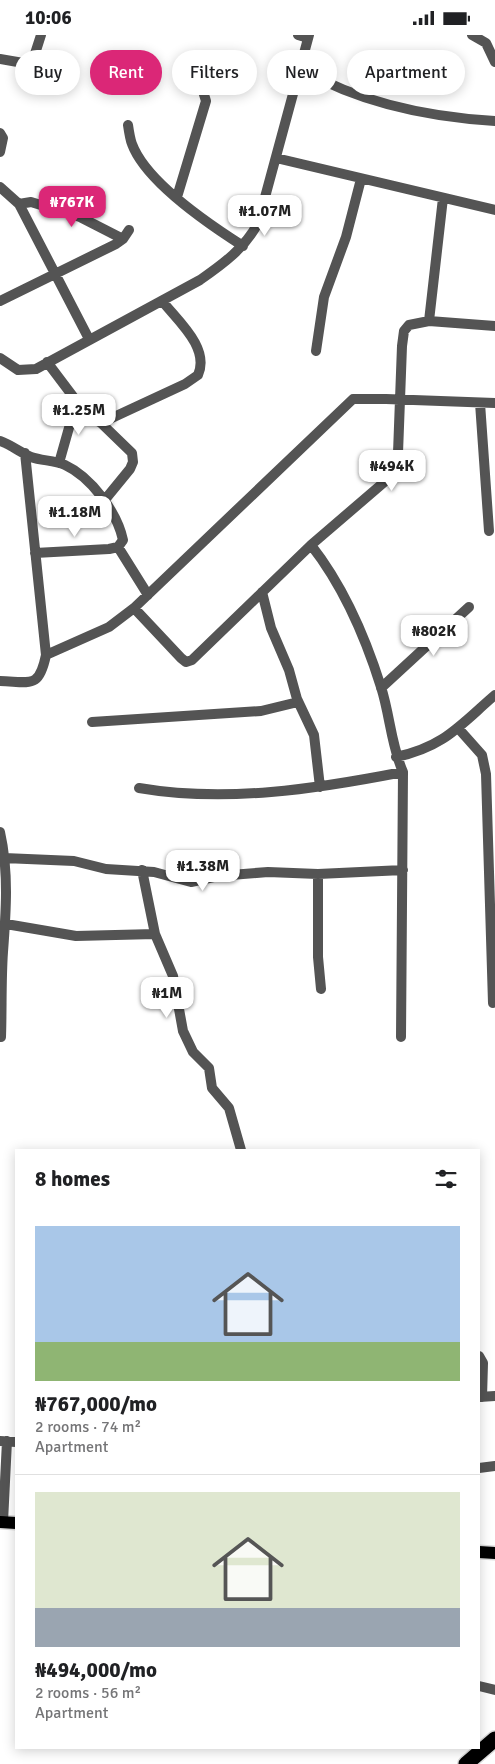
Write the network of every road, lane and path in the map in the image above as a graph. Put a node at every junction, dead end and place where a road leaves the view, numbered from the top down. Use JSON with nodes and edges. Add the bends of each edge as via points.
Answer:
{"nodes":[{"id":1,"x":41,"y":35,"type":"edge"},
{"id":2,"x":472,"y":35,"type":"edge"},
{"id":3,"x":305,"y":36,"type":"edge"},
{"id":4,"x":303,"y":50,"type":"edge"},
{"id":5,"x":0,"y":59,"type":"edge"},
{"id":6,"x":495,"y":62,"type":"edge"},
{"id":7,"x":337,"y":87,"type":"edge"},
{"id":8,"x":204,"y":95,"type":"edge"},
{"id":9,"x":294,"y":95,"type":"edge"},
{"id":10,"x":495,"y":121,"type":"edge"},
{"id":11,"x":128,"y":125,"type":"dead end"},
{"id":12,"x":0,"y":133,"type":"edge"},
{"id":13,"x":0,"y":152,"type":"edge"},
{"id":14,"x":276,"y":158,"type":"junction"},
{"id":15,"x":361,"y":179,"type":"junction"},
{"id":16,"x":0,"y":187,"type":"edge"},
{"id":17,"x":177,"y":197,"type":"junction"},
{"id":18,"x":443,"y":198,"type":"junction"},
{"id":19,"x":19,"y":204,"type":"junction"},
{"id":20,"x":495,"y":210,"type":"edge"},
{"id":21,"x":243,"y":246,"type":"junction"},
{"id":22,"x":56,"y":273,"type":"junction"},
{"id":23,"x":0,"y":301,"type":"edge"},
{"id":24,"x":163,"y":302,"type":"junction"},
{"id":25,"x":429,"y":321,"type":"junction"},
{"id":26,"x":495,"y":326,"type":"edge"},
{"id":27,"x":89,"y":339,"type":"junction"},
{"id":28,"x":316,"y":351,"type":"dead end"},
{"id":29,"x":1,"y":361,"type":"edge"},
{"id":30,"x":46,"y":363,"type":"junction"},
{"id":31,"x":400,"y":401,"type":"junction"},
{"id":32,"x":76,"y":403,"type":"junction"},
{"id":33,"x":480,"y":403,"type":"junction"},
{"id":34,"x":495,"y":403,"type":"edge"},
{"id":35,"x":101,"y":423,"type":"junction"},
{"id":36,"x":0,"y":441,"type":"edge"},
{"id":37,"x":25,"y":453,"type":"junction"},
{"id":38,"x":59,"y":463,"type":"junction"},
{"id":39,"x":103,"y":502,"type":"junction"},
{"id":40,"x":489,"y":531,"type":"dead end"},
{"id":41,"x":311,"y":545,"type":"junction"},
{"id":42,"x":118,"y":547,"type":"junction"},
{"id":43,"x":35,"y":553,"type":"junction"},
{"id":44,"x":262,"y":592,"type":"junction"},
{"id":45,"x":148,"y":595,"type":"junction"},
{"id":46,"x":469,"y":607,"type":"dead end"},
{"id":47,"x":134,"y":608,"type":"junction"},
{"id":48,"x":46,"y":655,"type":"junction"},
{"id":49,"x":0,"y":681,"type":"edge"},
{"id":50,"x":381,"y":688,"type":"junction"},
{"id":51,"x":495,"y":695,"type":"edge"},
{"id":52,"x":298,"y":702,"type":"junction"},
{"id":53,"x":92,"y":722,"type":"dead end"},
{"id":54,"x":458,"y":728,"type":"junction"},
{"id":55,"x":396,"y":757,"type":"junction"},
{"id":56,"x":403,"y":772,"type":"junction"},
{"id":57,"x":139,"y":787,"type":"dead end"},
{"id":58,"x":320,"y":787,"type":"junction"},
{"id":59,"x":490,"y":787,"type":"edge"},
{"id":60,"x":0,"y":833,"type":"edge"},
{"id":61,"x":4,"y":858,"type":"junction"},
{"id":62,"x":142,"y":870,"type":"junction"},
{"id":63,"x":404,"y":871,"type":"junction"},
{"id":64,"x":318,"y":874,"type":"junction"},
{"id":65,"x":6,"y":924,"type":"junction"},
{"id":66,"x":155,"y":934,"type":"junction"},
{"id":67,"x":1,"y":973,"type":"edge"},
{"id":68,"x":321,"y":989,"type":"dead end"},
{"id":69,"x":493,"y":1003,"type":"dead end"},
{"id":70,"x":1,"y":1037,"type":"dead end"},
{"id":71,"x":402,"y":1037,"type":"dead end"},
{"id":72,"x":241,"y":1149,"type":"edge"},
{"id":73,"x":480,"y":1357,"type":"edge"},
{"id":74,"x":495,"y":1396,"type":"edge"},
{"id":75,"x":480,"y":1397,"type":"edge"},
{"id":76,"x":8,"y":1441,"type":"edge"},
{"id":77,"x":495,"y":1466,"type":"edge"},
{"id":78,"x":480,"y":1468,"type":"edge"},
{"id":79,"x":1,"y":1522,"type":"edge"},
{"id":80,"x":15,"y":1523,"type":"edge"},
{"id":81,"x":480,"y":1552,"type":"edge"},
{"id":82,"x":495,"y":1553,"type":"edge"},
{"id":83,"x":480,"y":1686,"type":"edge"},
{"id":84,"x":495,"y":1690,"type":"edge"},
{"id":85,"x":495,"y":1739,"type":"edge"},
{"id":86,"x":495,"y":1751,"type":"edge"},
{"id":87,"x":466,"y":1764,"type":"edge"},
{"id":88,"x":480,"y":1764,"type":"edge"}],
"edges":[{"from":1,"to":5,"type":"street","via":[[29,65]]},
{"from":2,"to":6,"type":"street","via":[[486,43]]},
{"from":3,"to":4,"type":"street"},
{"from":7,"to":10,"type":"street","via":[[392,105]]},
{"from":8,"to":17,"type":"street","via":[[206,101]]},
{"from":9,"to":14,"type":"street"},
{"from":11,"to":17,"type":"street","via":[[132,145],[140,157],[156,178]]},
{"from":12,"to":13,"type":"street","via":[[3,138]]},
{"from":14,"to":15,"type":"street"},
{"from":14,"to":21,"type":"street","via":[[258,223]]},
{"from":15,"to":18,"type":"street"},
{"from":15,"to":28,"type":"street","via":[[346,237],[324,297]]},
{"from":16,"to":19,"type":"street"},
{"from":17,"to":21,"type":"street"},
{"from":18,"to":20,"type":"street"},
{"from":18,"to":25,"type":"street"},
{"from":19,"to":22,"type":"street"},
{"from":19,"to":22,"type":"street","via":[[31,202],[126,235]]},
{"from":21,"to":24,"type":"street","via":[[215,270]]},
{"from":22,"to":23,"type":"street"},
{"from":22,"to":27,"type":"street"},
{"from":24,"to":27,"type":"street"},
{"from":24,"to":35,"type":"street","via":[[196,344],[200,357],[198,375]]},
{"from":25,"to":26,"type":"street"},
{"from":25,"to":31,"type":"street","via":[[409,325],[404,331]]},
{"from":27,"to":30,"type":"street"},
{"from":29,"to":30,"type":"street","via":[[18,371]]},
{"from":30,"to":32,"type":"street"},
{"from":31,"to":33,"type":"street"},
{"from":31,"to":41,"type":"street","via":[[398,453],[389,478]]},
{"from":31,"to":45,"type":"street","via":[[353,399]]},
{"from":32,"to":35,"type":"street"},
{"from":32,"to":38,"type":"street"},
{"from":33,"to":34,"type":"street"},
{"from":33,"to":40,"type":"street"},
{"from":35,"to":39,"type":"street","via":[[133,457],[130,469]]},
{"from":36,"to":37,"type":"street"},
{"from":37,"to":38,"type":"street"},
{"from":37,"to":43,"type":"street"},
{"from":38,"to":39,"type":"street","via":[[78,473]]},
{"from":39,"to":42,"type":"street","via":[[121,533],[122,541]]},
{"from":41,"to":44,"type":"street"},
{"from":41,"to":50,"type":"street","via":[[330,569],[356,617]]},
{"from":42,"to":43,"type":"street"},
{"from":42,"to":45,"type":"street"},
{"from":43,"to":48,"type":"street"},
{"from":44,"to":47,"type":"street","via":[[199,655],[186,662]]},
{"from":44,"to":52,"type":"street","via":[[271,628],[289,670]]},
{"from":45,"to":47,"type":"street"},
{"from":46,"to":50,"type":"street"},
{"from":47,"to":48,"type":"street","via":[[109,627]]},
{"from":48,"to":49,"type":"street","via":[[38,679],[30,682]]},
{"from":50,"to":55,"type":"street"},
{"from":51,"to":54,"type":"street"},
{"from":52,"to":53,"type":"street","via":[[261,711]]},
{"from":52,"to":58,"type":"street","via":[[314,735]]},
{"from":54,"to":55,"type":"street","via":[[433,746]]},
{"from":54,"to":59,"type":"street","via":[[482,755]]},
{"from":55,"to":56,"type":"street"},
{"from":56,"to":58,"type":"street"},
{"from":56,"to":63,"type":"street"},
{"from":57,"to":58,"type":"street","via":[[221,795]]},
{"from":59,"to":69,"type":"street"},
{"from":60,"to":61,"type":"street"},
{"from":61,"to":62,"type":"street","via":[[74,861],[106,869]]},
{"from":61,"to":65,"type":"street"},
{"from":62,"to":64,"type":"street","via":[[191,882],[248,873]]},
{"from":62,"to":66,"type":"street"},
{"from":63,"to":64,"type":"street"},
{"from":63,"to":71,"type":"street"},
{"from":64,"to":68,"type":"street"},
{"from":65,"to":66,"type":"street","via":[[76,936]]},
{"from":65,"to":67,"type":"street"},
{"from":66,"to":72,"type":"street","via":[[173,976],[183,1031],[193,1052],[209,1068],[212,1088],[229,1109]]},
{"from":67,"to":70,"type":"street"},
{"from":73,"to":75,"type":"street","via":[[483,1363]]},
{"from":74,"to":75,"type":"street"},
{"from":76,"to":79,"type":"street"},
{"from":77,"to":78,"type":"street"},
{"from":79,"to":80,"type":"main road"},
{"from":81,"to":82,"type":"main road"},
{"from":83,"to":84,"type":"street"},
{"from":85,"to":87,"type":"highway"},
{"from":86,"to":88,"type":"highway"}]}
